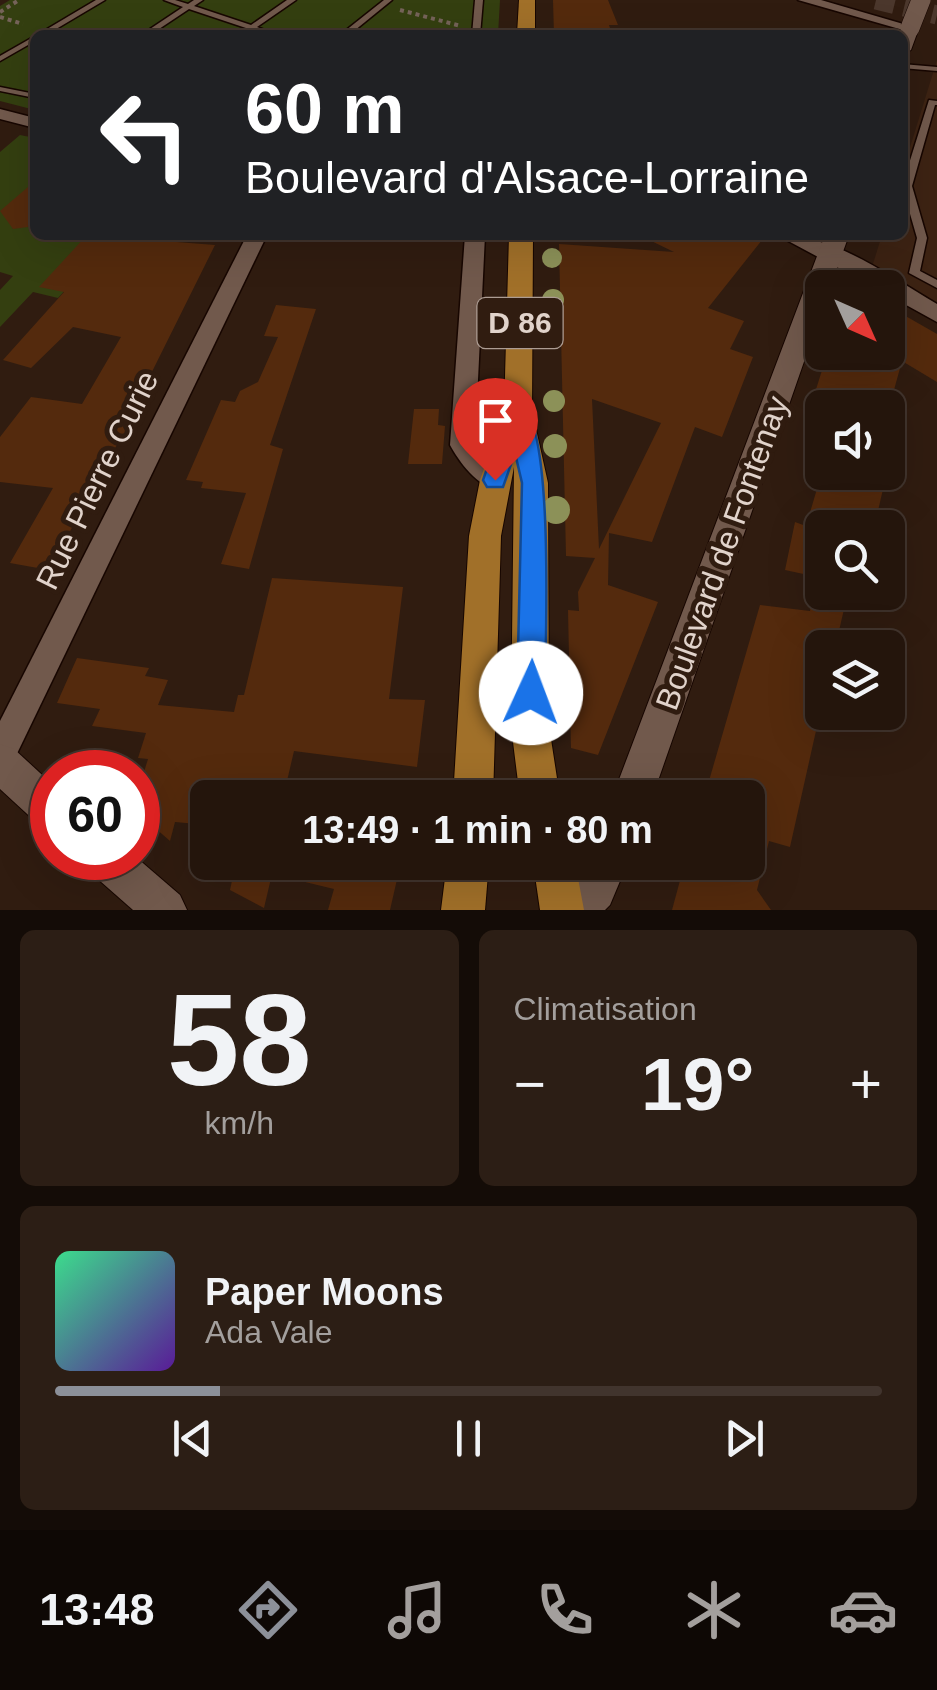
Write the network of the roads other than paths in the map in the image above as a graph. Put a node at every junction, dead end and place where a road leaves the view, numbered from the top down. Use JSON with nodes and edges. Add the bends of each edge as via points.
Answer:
{"nodes":[{"id":1,"x":101,"y":0,"type":"edge"},
{"id":2,"x":168,"y":0,"type":"edge"},
{"id":3,"x":198,"y":0,"type":"edge"},
{"id":4,"x":292,"y":0,"type":"edge"},
{"id":5,"x":479,"y":0,"type":"edge"},
{"id":6,"x":527,"y":0,"type":"edge"},
{"id":7,"x":806,"y":0,"type":"edge"},
{"id":8,"x":920,"y":0,"type":"edge"},
{"id":9,"x":384,"y":3,"type":"edge"},
{"id":10,"x":188,"y":7,"type":"junction"},
{"id":11,"x":252,"y":28,"type":"junction"},
{"id":12,"x":910,"y":28,"type":"junction"},
{"id":13,"x":50,"y":30,"type":"edge"},
{"id":14,"x":152,"y":30,"type":"edge"},
{"id":15,"x":249,"y":30,"type":"edge"},
{"id":16,"x":258,"y":30,"type":"edge"},
{"id":17,"x":350,"y":30,"type":"edge"},
{"id":18,"x":477,"y":30,"type":"edge"},
{"id":19,"x":526,"y":30,"type":"edge"},
{"id":20,"x":908,"y":34,"type":"edge"},
{"id":21,"x":30,"y":42,"type":"edge"},
{"id":22,"x":0,"y":59,"type":"edge"},
{"id":23,"x":908,"y":67,"type":"edge"},
{"id":24,"x":937,"y":69,"type":"edge"},
{"id":25,"x":0,"y":89,"type":"edge"},
{"id":26,"x":30,"y":95,"type":"edge"},
{"id":27,"x":937,"y":103,"type":"edge"},
{"id":28,"x":0,"y":114,"type":"edge"},
{"id":29,"x":30,"y":122,"type":"edge"},
{"id":30,"x":908,"y":183,"type":"edge"},
{"id":31,"x":908,"y":189,"type":"edge"},
{"id":32,"x":255,"y":240,"type":"edge"},
{"id":33,"x":475,"y":240,"type":"edge"},
{"id":34,"x":522,"y":240,"type":"edge"},
{"id":35,"x":834,"y":244,"type":"edge"},
{"id":36,"x":937,"y":284,"type":"edge"},
{"id":37,"x":937,"y":314,"type":"edge"},
{"id":38,"x":518,"y":411,"type":"junction"},
{"id":39,"x":495,"y":480,"type":"junction"},
{"id":40,"x":0,"y":755,"type":"edge"},
{"id":41,"x":0,"y":763,"type":"edge"},
{"id":42,"x":473,"y":780,"type":"edge"},
{"id":43,"x":538,"y":780,"type":"edge"},
{"id":44,"x":639,"y":780,"type":"edge"},
{"id":45,"x":30,"y":790,"type":"edge"},
{"id":46,"x":131,"y":880,"type":"edge"},
{"id":47,"x":466,"y":880,"type":"edge"},
{"id":48,"x":557,"y":880,"type":"edge"},
{"id":49,"x":599,"y":880,"type":"edge"},
{"id":50,"x":165,"y":910,"type":"edge"},
{"id":51,"x":463,"y":910,"type":"edge"},
{"id":52,"x":562,"y":910,"type":"edge"},
{"id":53,"x":575,"y":910,"type":"edge"}],
"edges":[{"from":1,"to":13,"type":"lane"},
{"from":2,"to":10,"type":"lane"},
{"from":3,"to":10,"type":"lane"},
{"from":4,"to":11,"type":"lane"},
{"from":5,"to":18,"type":"lane"},
{"from":6,"to":19,"type":"main road"},
{"from":7,"to":12,"type":"street"},
{"from":8,"to":12,"type":"street","bridge":true},
{"from":9,"to":17,"type":"lane"},
{"from":10,"to":11,"type":"lane"},
{"from":10,"to":14,"type":"lane"},
{"from":11,"to":15,"type":"lane"},
{"from":11,"to":16,"type":"lane"},
{"from":12,"to":20,"type":"street"},
{"from":21,"to":22,"type":"lane"},
{"from":23,"to":24,"type":"lane"},
{"from":25,"to":26,"type":"lane"},
{"from":27,"to":30,"type":"lane","via":[[932,102]]},
{"from":28,"to":29,"type":"street"},
{"from":31,"to":36,"type":"lane","via":[[922,238],[914,273]]},
{"from":32,"to":40,"type":"street","name":"Rue Pierre Curie"},
{"from":33,"to":39,"type":"street","via":[[462,445]]},
{"from":34,"to":38,"type":"main road","number":"D 86"},
{"from":35,"to":37,"type":"street"},
{"from":35,"to":44,"type":"street","name":"Boulevard de Fontenay"},
{"from":38,"to":39,"type":"main road","number":"D 86"},
{"from":38,"to":43,"type":"main road","number":"D 86","via":[[533,483],[530,726]]},
{"from":39,"to":42,"type":"main road","number":"D 86","via":[[485,536]]},
{"from":41,"to":45,"type":"street"},
{"from":46,"to":50,"type":"street"},
{"from":47,"to":51,"type":"main road"},
{"from":48,"to":52,"type":"main road"},
{"from":49,"to":53,"type":"street"}]}
